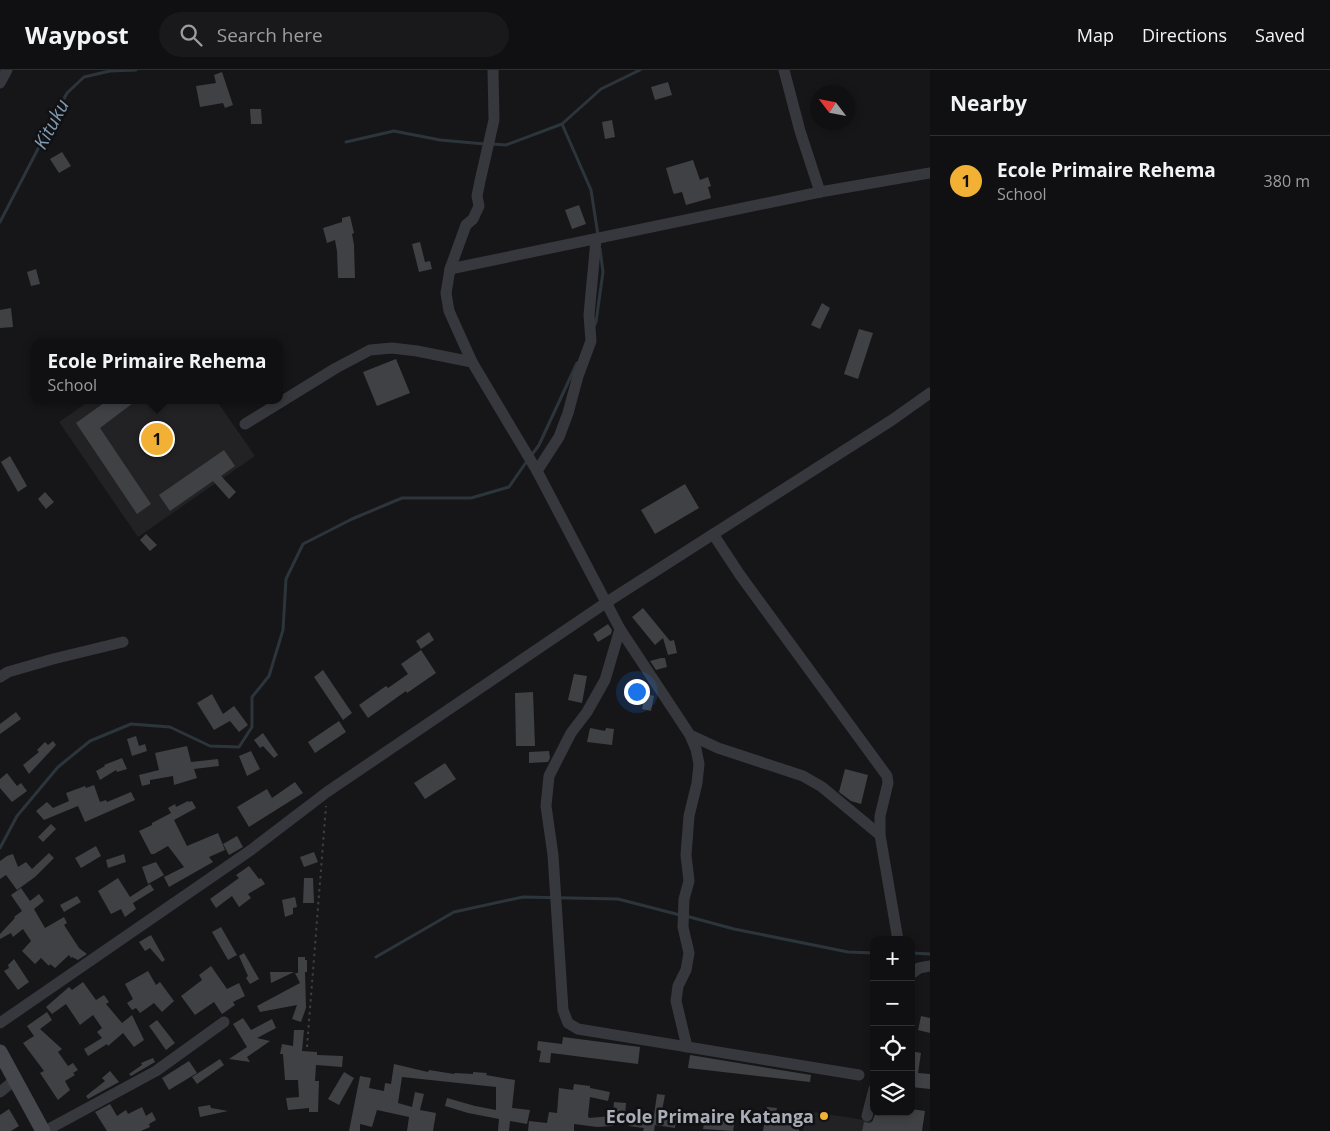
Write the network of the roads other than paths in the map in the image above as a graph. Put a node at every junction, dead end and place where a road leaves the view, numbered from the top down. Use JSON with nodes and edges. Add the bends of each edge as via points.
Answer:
{"nodes":[{"id":1,"x":7,"y":70,"type":"edge"},
{"id":2,"x":493,"y":70,"type":"edge"},
{"id":3,"x":784,"y":70,"type":"edge"},
{"id":4,"x":0,"y":83,"type":"edge"},
{"id":5,"x":930,"y":173,"type":"edge"},
{"id":6,"x":820,"y":192,"type":"junction"},
{"id":7,"x":596,"y":240,"type":"junction"},
{"id":8,"x":450,"y":269,"type":"junction"},
{"id":9,"x":472,"y":362,"type":"junction"},
{"id":10,"x":930,"y":394,"type":"edge"},
{"id":11,"x":283,"y":401,"type":"edge"},
{"id":12,"x":278,"y":404,"type":"edge"},
{"id":13,"x":245,"y":424,"type":"dead end"},
{"id":14,"x":537,"y":470,"type":"junction"},
{"id":15,"x":713,"y":534,"type":"junction"},
{"id":16,"x":607,"y":602,"type":"junction"},
{"id":17,"x":620,"y":629,"type":"junction"},
{"id":18,"x":123,"y":642,"type":"dead end"},
{"id":19,"x":0,"y":677,"type":"edge"},
{"id":20,"x":690,"y":735,"type":"junction"},
{"id":21,"x":880,"y":835,"type":"junction"},
{"id":22,"x":897,"y":936,"type":"edge"},
{"id":23,"x":930,"y":966,"type":"edge"},
{"id":24,"x":915,"y":971,"type":"edge"},
{"id":25,"x":224,"y":1022,"type":"dead end"},
{"id":26,"x":0,"y":1023,"type":"edge"},
{"id":27,"x":687,"y":1047,"type":"junction"},
{"id":28,"x":0,"y":1052,"type":"edge"},
{"id":29,"x":859,"y":1075,"type":"dead end"},
{"id":30,"x":16,"y":1079,"type":"junction"},
{"id":31,"x":0,"y":1092,"type":"edge"},
{"id":32,"x":870,"y":1104,"type":"edge"},
{"id":33,"x":867,"y":1116,"type":"dead end"},
{"id":34,"x":44,"y":1131,"type":"edge"}],
"edges":[{"from":1,"to":4,"type":"street"},
{"from":2,"to":8,"type":"street","via":[[494,120],[477,196],[479,206],[466,225]]},
{"from":3,"to":6,"type":"street"},
{"from":5,"to":6,"type":"street"},
{"from":6,"to":7,"type":"street"},
{"from":7,"to":8,"type":"street"},
{"from":7,"to":14,"type":"street","via":[[589,315],[591,341],[559,437]]},
{"from":8,"to":9,"type":"street","via":[[446,293],[449,311]]},
{"from":9,"to":11,"type":"street","via":[[392,348],[370,350]]},
{"from":9,"to":14,"type":"street"},
{"from":10,"to":15,"type":"street"},
{"from":12,"to":13,"type":"street"},
{"from":14,"to":16,"type":"street"},
{"from":15,"to":16,"type":"street"},
{"from":15,"to":21,"type":"street","via":[[887,776]]},
{"from":16,"to":17,"type":"street"},
{"from":16,"to":26,"type":"street","via":[[327,792],[252,850]]},
{"from":17,"to":20,"type":"street"},
{"from":17,"to":27,"type":"street","via":[[605,680],[571,733],[549,776],[546,806],[553,856],[563,1010],[568,1023],[578,1029]]},
{"from":18,"to":19,"type":"street","via":[[53,658]]},
{"from":20,"to":21,"type":"street","via":[[718,748],[803,776],[840,800]]},
{"from":20,"to":27,"type":"street","via":[[699,764],[698,783],[689,816],[686,855],[689,881],[684,899],[683,927],[690,953],[676,1001]]},
{"from":21,"to":22,"type":"street"},
{"from":23,"to":24,"type":"street"},
{"from":25,"to":34,"type":"street","via":[[156,1071]]},
{"from":27,"to":29,"type":"street"},
{"from":28,"to":30,"type":"street"},
{"from":30,"to":31,"type":"street"},
{"from":30,"to":34,"type":"street"},
{"from":32,"to":33,"type":"street"}]}
